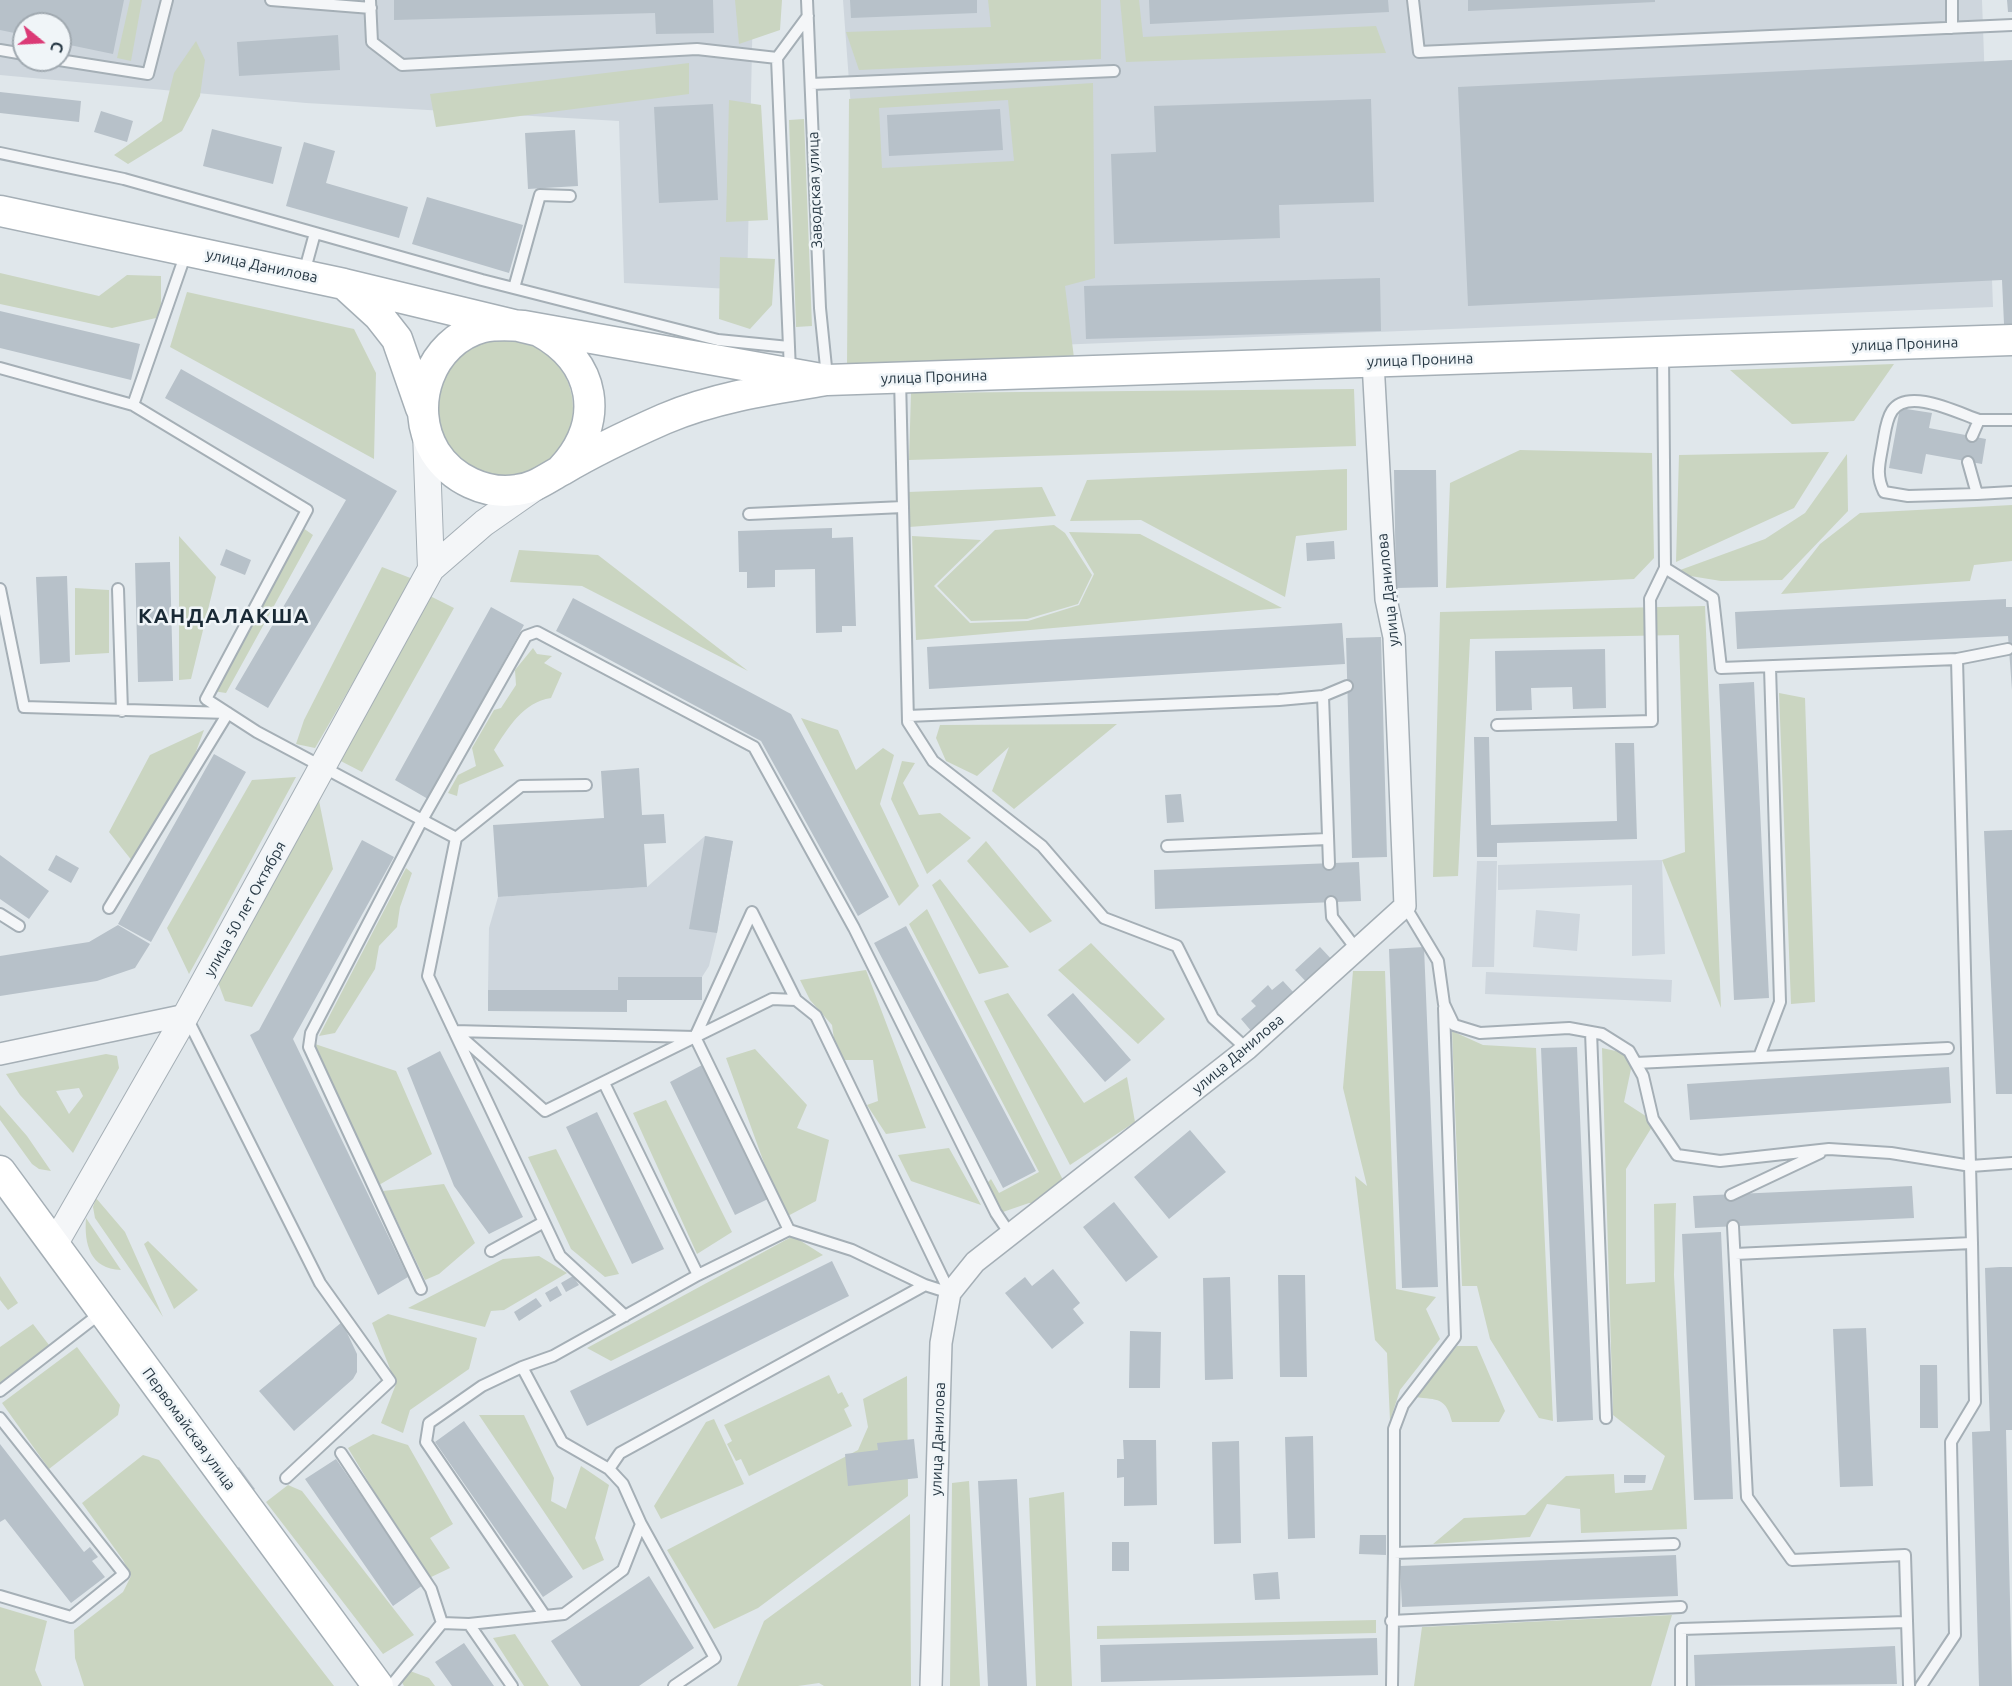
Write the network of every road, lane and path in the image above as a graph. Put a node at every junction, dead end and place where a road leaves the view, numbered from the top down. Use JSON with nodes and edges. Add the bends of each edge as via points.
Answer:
{"nodes":[{"id":1,"x":167,"y":0,"type":"edge"},
{"id":2,"x":271,"y":0,"type":"edge"},
{"id":3,"x":807,"y":0,"type":"edge"},
{"id":4,"x":1413,"y":0,"type":"edge"},
{"id":5,"x":1952,"y":0,"type":"edge"},
{"id":6,"x":370,"y":4,"type":"edge"},
{"id":7,"x":808,"y":16,"type":"junction"},
{"id":8,"x":2012,"y":24,"type":"edge"},
{"id":9,"x":1952,"y":28,"type":"junction"},
{"id":10,"x":777,"y":58,"type":"junction"},
{"id":11,"x":72,"y":62,"type":"edge"},
{"id":12,"x":1114,"y":71,"type":"dead end"},
{"id":13,"x":811,"y":84,"type":"junction"},
{"id":14,"x":0,"y":153,"type":"edge"},
{"id":15,"x":570,"y":196,"type":"dead end"},
{"id":16,"x":0,"y":211,"type":"edge"},
{"id":17,"x":315,"y":233,"type":"junction"},
{"id":18,"x":187,"y":250,"type":"junction"},
{"id":19,"x":303,"y":275,"type":"junction"},
{"id":20,"x":344,"y":284,"type":"junction"},
{"id":21,"x":514,"y":288,"type":"junction"},
{"id":22,"x":524,"y":326,"type":"junction"},
{"id":23,"x":2012,"y":340,"type":"edge"},
{"id":24,"x":1663,"y":352,"type":"junction"},
{"id":25,"x":790,"y":360,"type":"junction"},
{"id":26,"x":1373,"y":362,"type":"junction"},
{"id":27,"x":0,"y":369,"type":"edge"},
{"id":28,"x":900,"y":378,"type":"junction"},
{"id":29,"x":827,"y":380,"type":"junction"},
{"id":30,"x":133,"y":405,"type":"junction"},
{"id":31,"x":1979,"y":420,"type":"junction"},
{"id":32,"x":2012,"y":420,"type":"edge"},
{"id":33,"x":424,"y":424,"type":"junction"},
{"id":34,"x":1972,"y":436,"type":"dead end"},
{"id":35,"x":1968,"y":462,"type":"dead end"},
{"id":36,"x":551,"y":477,"type":"junction"},
{"id":37,"x":2012,"y":492,"type":"edge"},
{"id":38,"x":1977,"y":494,"type":"junction"},
{"id":39,"x":903,"y":507,"type":"junction"},
{"id":40,"x":750,"y":514,"type":"dead end"},
{"id":41,"x":1665,"y":568,"type":"junction"},
{"id":42,"x":431,"y":569,"type":"junction"},
{"id":43,"x":0,"y":589,"type":"edge"},
{"id":44,"x":118,"y":589,"type":"dead end"},
{"id":45,"x":2008,"y":650,"type":"dead end"},
{"id":46,"x":1957,"y":659,"type":"junction"},
{"id":47,"x":1770,"y":667,"type":"junction"},
{"id":48,"x":1347,"y":687,"type":"dead end"},
{"id":49,"x":1323,"y":696,"type":"junction"},
{"id":50,"x":122,"y":711,"type":"junction"},
{"id":51,"x":228,"y":713,"type":"junction"},
{"id":52,"x":908,"y":716,"type":"junction"},
{"id":53,"x":1497,"y":725,"type":"dead end"},
{"id":54,"x":323,"y":768,"type":"junction"},
{"id":55,"x":586,"y":785,"type":"dead end"},
{"id":56,"x":422,"y":820,"type":"junction"},
{"id":57,"x":456,"y":838,"type":"junction"},
{"id":58,"x":1327,"y":839,"type":"junction"},
{"id":59,"x":1167,"y":846,"type":"dead end"},
{"id":60,"x":1329,"y":864,"type":"dead end"},
{"id":61,"x":1331,"y":902,"type":"dead end"},
{"id":62,"x":1405,"y":906,"type":"junction"},
{"id":63,"x":109,"y":908,"type":"dead end"},
{"id":64,"x":0,"y":914,"type":"edge"},
{"id":65,"x":19,"y":926,"type":"dead end"},
{"id":66,"x":1357,"y":950,"type":"junction"},
{"id":67,"x":796,"y":1000,"type":"junction"},
{"id":68,"x":1444,"y":1004,"type":"junction"},
{"id":69,"x":186,"y":1015,"type":"junction"},
{"id":70,"x":454,"y":1031,"type":"junction"},
{"id":71,"x":1591,"y":1032,"type":"junction"},
{"id":72,"x":695,"y":1037,"type":"junction"},
{"id":73,"x":1948,"y":1048,"type":"dead end"},
{"id":74,"x":1247,"y":1049,"type":"junction"},
{"id":75,"x":0,"y":1054,"type":"edge"},
{"id":76,"x":1759,"y":1057,"type":"junction"},
{"id":77,"x":1636,"y":1063,"type":"junction"},
{"id":78,"x":604,"y":1083,"type":"junction"},
{"id":79,"x":1829,"y":1149,"type":"junction"},
{"id":80,"x":2012,"y":1163,"type":"edge"},
{"id":81,"x":1971,"y":1166,"type":"junction"},
{"id":82,"x":0,"y":1171,"type":"edge"},
{"id":83,"x":1731,"y":1195,"type":"dead end"},
{"id":84,"x":544,"y":1222,"type":"junction"},
{"id":85,"x":1733,"y":1226,"type":"dead end"},
{"id":86,"x":789,"y":1230,"type":"junction"},
{"id":87,"x":1010,"y":1234,"type":"junction"},
{"id":88,"x":1972,"y":1243,"type":"junction"},
{"id":89,"x":54,"y":1245,"type":"junction"},
{"id":90,"x":491,"y":1251,"type":"dead end"},
{"id":91,"x":1735,"y":1254,"type":"junction"},
{"id":92,"x":698,"y":1275,"type":"junction"},
{"id":93,"x":925,"y":1285,"type":"junction"},
{"id":94,"x":422,"y":1289,"type":"dead end"},
{"id":95,"x":950,"y":1293,"type":"junction"},
{"id":96,"x":103,"y":1311,"type":"junction"},
{"id":97,"x":625,"y":1316,"type":"junction"},
{"id":98,"x":522,"y":1367,"type":"junction"},
{"id":99,"x":0,"y":1391,"type":"edge"},
{"id":100,"x":0,"y":1418,"type":"edge"},
{"id":101,"x":1606,"y":1418,"type":"dead end"},
{"id":102,"x":341,"y":1453,"type":"dead end"},
{"id":103,"x":609,"y":1469,"type":"junction"},
{"id":104,"x":286,"y":1478,"type":"dead end"},
{"id":105,"x":640,"y":1524,"type":"junction"},
{"id":106,"x":1674,"y":1544,"type":"dead end"},
{"id":107,"x":1394,"y":1553,"type":"junction"},
{"id":108,"x":0,"y":1596,"type":"edge"},
{"id":109,"x":1681,"y":1607,"type":"dead end"},
{"id":110,"x":545,"y":1616,"type":"junction"},
{"id":111,"x":1391,"y":1621,"type":"junction"},
{"id":112,"x":1906,"y":1622,"type":"junction"},
{"id":113,"x":442,"y":1623,"type":"junction"},
{"id":114,"x":469,"y":1624,"type":"junction"},
{"id":115,"x":378,"y":1686,"type":"edge"},
{"id":116,"x":391,"y":1686,"type":"edge"},
{"id":117,"x":512,"y":1686,"type":"edge"},
{"id":118,"x":674,"y":1686,"type":"edge"},
{"id":119,"x":931,"y":1686,"type":"edge"},
{"id":120,"x":1392,"y":1686,"type":"edge"},
{"id":121,"x":1681,"y":1686,"type":"edge"},
{"id":122,"x":1909,"y":1686,"type":"edge"},
{"id":123,"x":1922,"y":1686,"type":"edge"}],
"edges":[{"from":1,"to":11,"type":"lane","via":[[148,74]]},
{"from":2,"to":6,"type":"lane"},
{"from":3,"to":7,"type":"lane","name":"Заводская улица"},
{"from":4,"to":9,"type":"lane","via":[[1419,52]]},
{"from":5,"to":9,"type":"lane"},
{"from":6,"to":10,"type":"lane","via":[[372,42],[402,65],[697,49]]},
{"from":7,"to":10,"type":"lane"},
{"from":7,"to":13,"type":"lane","name":"Заводская улица"},
{"from":8,"to":9,"type":"lane"},
{"from":10,"to":25,"type":"lane"},
{"from":12,"to":13,"type":"lane"},
{"from":13,"to":29,"type":"lane","name":"Заводская улица","via":[[820,308]]},
{"from":14,"to":17,"type":"lane","via":[[124,179]]},
{"from":15,"to":21,"type":"lane","via":[[540,195]]},
{"from":16,"to":18,"type":"main road","name":"улица Данилова"},
{"from":17,"to":19,"type":"lane"},
{"from":17,"to":21,"type":"lane"},
{"from":18,"to":19,"type":"main road","name":"улица Данилова"},
{"from":18,"to":30,"type":"lane"},
{"from":19,"to":20,"type":"main road","name":"улица Данилова"},
{"from":20,"to":22,"type":"main road","name":"улица Данилова"},
{"from":20,"to":33,"type":"main road","via":[[397,339]]},
{"from":21,"to":25,"type":"lane"},
{"from":22,"to":25,"type":"main road","name":"улица Пронина"},
{"from":22,"to":33,"type":"main road","name":"улица Пронина","via":[[482,327],[453,343],[432,368],[426,384]]},
{"from":22,"to":36,"type":"main road","via":[[554,339],[567,350],[577,363],[589,394],[590,410],[582,442]]},
{"from":23,"to":24,"type":"main road","name":"улица Пронина"},
{"from":24,"to":26,"type":"main road","name":"улица Пронина"},
{"from":24,"to":41,"type":"lane"},
{"from":25,"to":29,"type":"main road","name":"улица Пронина"},
{"from":26,"to":28,"type":"main road","name":"улица Пронина"},
{"from":26,"to":62,"type":"street","name":"улица Данилова","via":[[1386,599],[1394,637],[1389,679]]},
{"from":27,"to":30,"type":"lane"},
{"from":28,"to":29,"type":"main road","name":"улица Пронина"},
{"from":28,"to":39,"type":"lane"},
{"from":29,"to":36,"type":"main road","name":"улица Пронина","via":[[740,394],[665,419]]},
{"from":30,"to":51,"type":"lane","via":[[307,510],[206,699]]},
{"from":31,"to":32,"type":"lane"},
{"from":31,"to":34,"type":"lane"},
{"from":31,"to":38,"type":"lane","via":[[1923,401],[1903,402],[1892,410],[1886,426],[1877,478],[1884,492],[1908,496]]},
{"from":33,"to":36,"type":"main road","name":"улица Пронина","via":[[435,452],[451,470],[471,483],[493,490],[517,490]]},
{"from":33,"to":42,"type":"street"},
{"from":35,"to":38,"type":"lane"},
{"from":36,"to":42,"type":"street","via":[[484,524]]},
{"from":37,"to":38,"type":"lane"},
{"from":39,"to":40,"type":"lane"},
{"from":39,"to":52,"type":"lane"},
{"from":41,"to":47,"type":"lane","via":[[1713,598],[1721,668]]},
{"from":41,"to":53,"type":"lane","via":[[1650,599],[1652,721]]},
{"from":42,"to":54,"type":"street","name":"улица 50 лет Октября"},
{"from":43,"to":50,"type":"lane","via":[[24,707]]},
{"from":44,"to":50,"type":"lane"},
{"from":45,"to":46,"type":"lane"},
{"from":46,"to":47,"type":"lane"},
{"from":46,"to":81,"type":"lane"},
{"from":47,"to":76,"type":"lane","via":[[1780,1002]]},
{"from":48,"to":49,"type":"lane"},
{"from":49,"to":52,"type":"lane"},
{"from":49,"to":58,"type":"lane"},
{"from":50,"to":51,"type":"lane"},
{"from":51,"to":54,"type":"lane"},
{"from":51,"to":63,"type":"lane"},
{"from":52,"to":74,"type":"lane","via":[[933,760],[1042,846],[1104,918],[1177,946],[1213,1018]]},
{"from":54,"to":56,"type":"lane"},
{"from":54,"to":69,"type":"street","name":"улица 50 лет Октября"},
{"from":55,"to":57,"type":"lane","via":[[521,786]]},
{"from":56,"to":57,"type":"lane"},
{"from":56,"to":87,"type":"lane","via":[[526,636],[537,632],[754,747],[854,928]]},
{"from":56,"to":94,"type":"lane","via":[[311,1034],[309,1047]]},
{"from":57,"to":70,"type":"lane","via":[[428,976]]},
{"from":58,"to":59,"type":"lane"},
{"from":58,"to":60,"type":"lane"},
{"from":61,"to":66,"type":"lane","via":[[1332,917]]},
{"from":62,"to":66,"type":"street","name":"улица Данилова"},
{"from":62,"to":68,"type":"lane","via":[[1438,961]]},
{"from":64,"to":65,"type":"lane"},
{"from":66,"to":74,"type":"street","name":"улица Данилова"},
{"from":67,"to":72,"type":"lane","via":[[772,999]]},
{"from":67,"to":72,"type":"lane","via":[[752,912]]},
{"from":67,"to":95,"type":"lane","via":[[816,1016]]},
{"from":68,"to":71,"type":"lane","via":[[1454,1024],[1480,1033],[1569,1028]]},
{"from":68,"to":107,"type":"lane","via":[[1455,1337],[1403,1405],[1394,1429]]},
{"from":69,"to":75,"type":"street"},
{"from":69,"to":89,"type":"street","name":"улица 50 лет Октября"},
{"from":69,"to":104,"type":"lane","via":[[320,1283],[390,1381]]},
{"from":70,"to":72,"type":"lane"},
{"from":70,"to":78,"type":"lane","via":[[544,1111]]},
{"from":70,"to":84,"type":"lane"},
{"from":71,"to":77,"type":"lane","via":[[1629,1051]]},
{"from":71,"to":101,"type":"lane"},
{"from":72,"to":78,"type":"lane"},
{"from":72,"to":86,"type":"lane"},
{"from":73,"to":76,"type":"lane"},
{"from":74,"to":87,"type":"street","name":"улица Данилова"},
{"from":76,"to":77,"type":"lane"},
{"from":77,"to":79,"type":"lane","via":[[1653,1119],[1677,1155],[1720,1161]]},
{"from":78,"to":92,"type":"lane"},
{"from":79,"to":81,"type":"lane","via":[[1891,1153]]},
{"from":79,"to":83,"type":"lane"},
{"from":80,"to":81,"type":"lane"},
{"from":81,"to":88,"type":"lane"},
{"from":82,"to":89,"type":"main road","name":"Первомайская улица"},
{"from":84,"to":90,"type":"lane"},
{"from":84,"to":97,"type":"lane","via":[[560,1256]]},
{"from":85,"to":91,"type":"lane"},
{"from":86,"to":92,"type":"lane"},
{"from":86,"to":93,"type":"lane","via":[[852,1250]]},
{"from":87,"to":95,"type":"street","name":"улица Данилова","via":[[975,1262]]},
{"from":88,"to":91,"type":"lane"},
{"from":88,"to":123,"type":"lane","via":[[1975,1402],[1950,1442],[1955,1635]]},
{"from":89,"to":96,"type":"main road","name":"Первомайская улица"},
{"from":91,"to":112,"type":"lane","via":[[1747,1497],[1792,1560],[1905,1555]]},
{"from":92,"to":97,"type":"lane"},
{"from":93,"to":95,"type":"lane"},
{"from":93,"to":103,"type":"lane","via":[[620,1453]]},
{"from":95,"to":119,"type":"street","name":"улица Данилова","via":[[941,1343]]},
{"from":96,"to":99,"type":"lane"},
{"from":96,"to":115,"type":"main road","name":"Первомайская улица"},
{"from":97,"to":98,"type":"lane","via":[[553,1356]]},
{"from":98,"to":103,"type":"lane","via":[[562,1442]]},
{"from":98,"to":110,"type":"lane","via":[[482,1386],[429,1423],[426,1442]]},
{"from":100,"to":108,"type":"lane","via":[[124,1574],[71,1617]]},
{"from":102,"to":113,"type":"lane","via":[[431,1589]]},
{"from":103,"to":105,"type":"lane","via":[[623,1484]]},
{"from":105,"to":110,"type":"lane","via":[[623,1570],[564,1614]]},
{"from":105,"to":118,"type":"lane","via":[[715,1658]]},
{"from":106,"to":107,"type":"lane"},
{"from":107,"to":111,"type":"lane"},
{"from":109,"to":111,"type":"lane"},
{"from":110,"to":114,"type":"lane"},
{"from":111,"to":120,"type":"lane"},
{"from":112,"to":121,"type":"lane","via":[[1681,1629]]},
{"from":112,"to":122,"type":"lane"},
{"from":113,"to":114,"type":"lane"},
{"from":113,"to":116,"type":"lane"},
{"from":114,"to":117,"type":"lane"}]}
